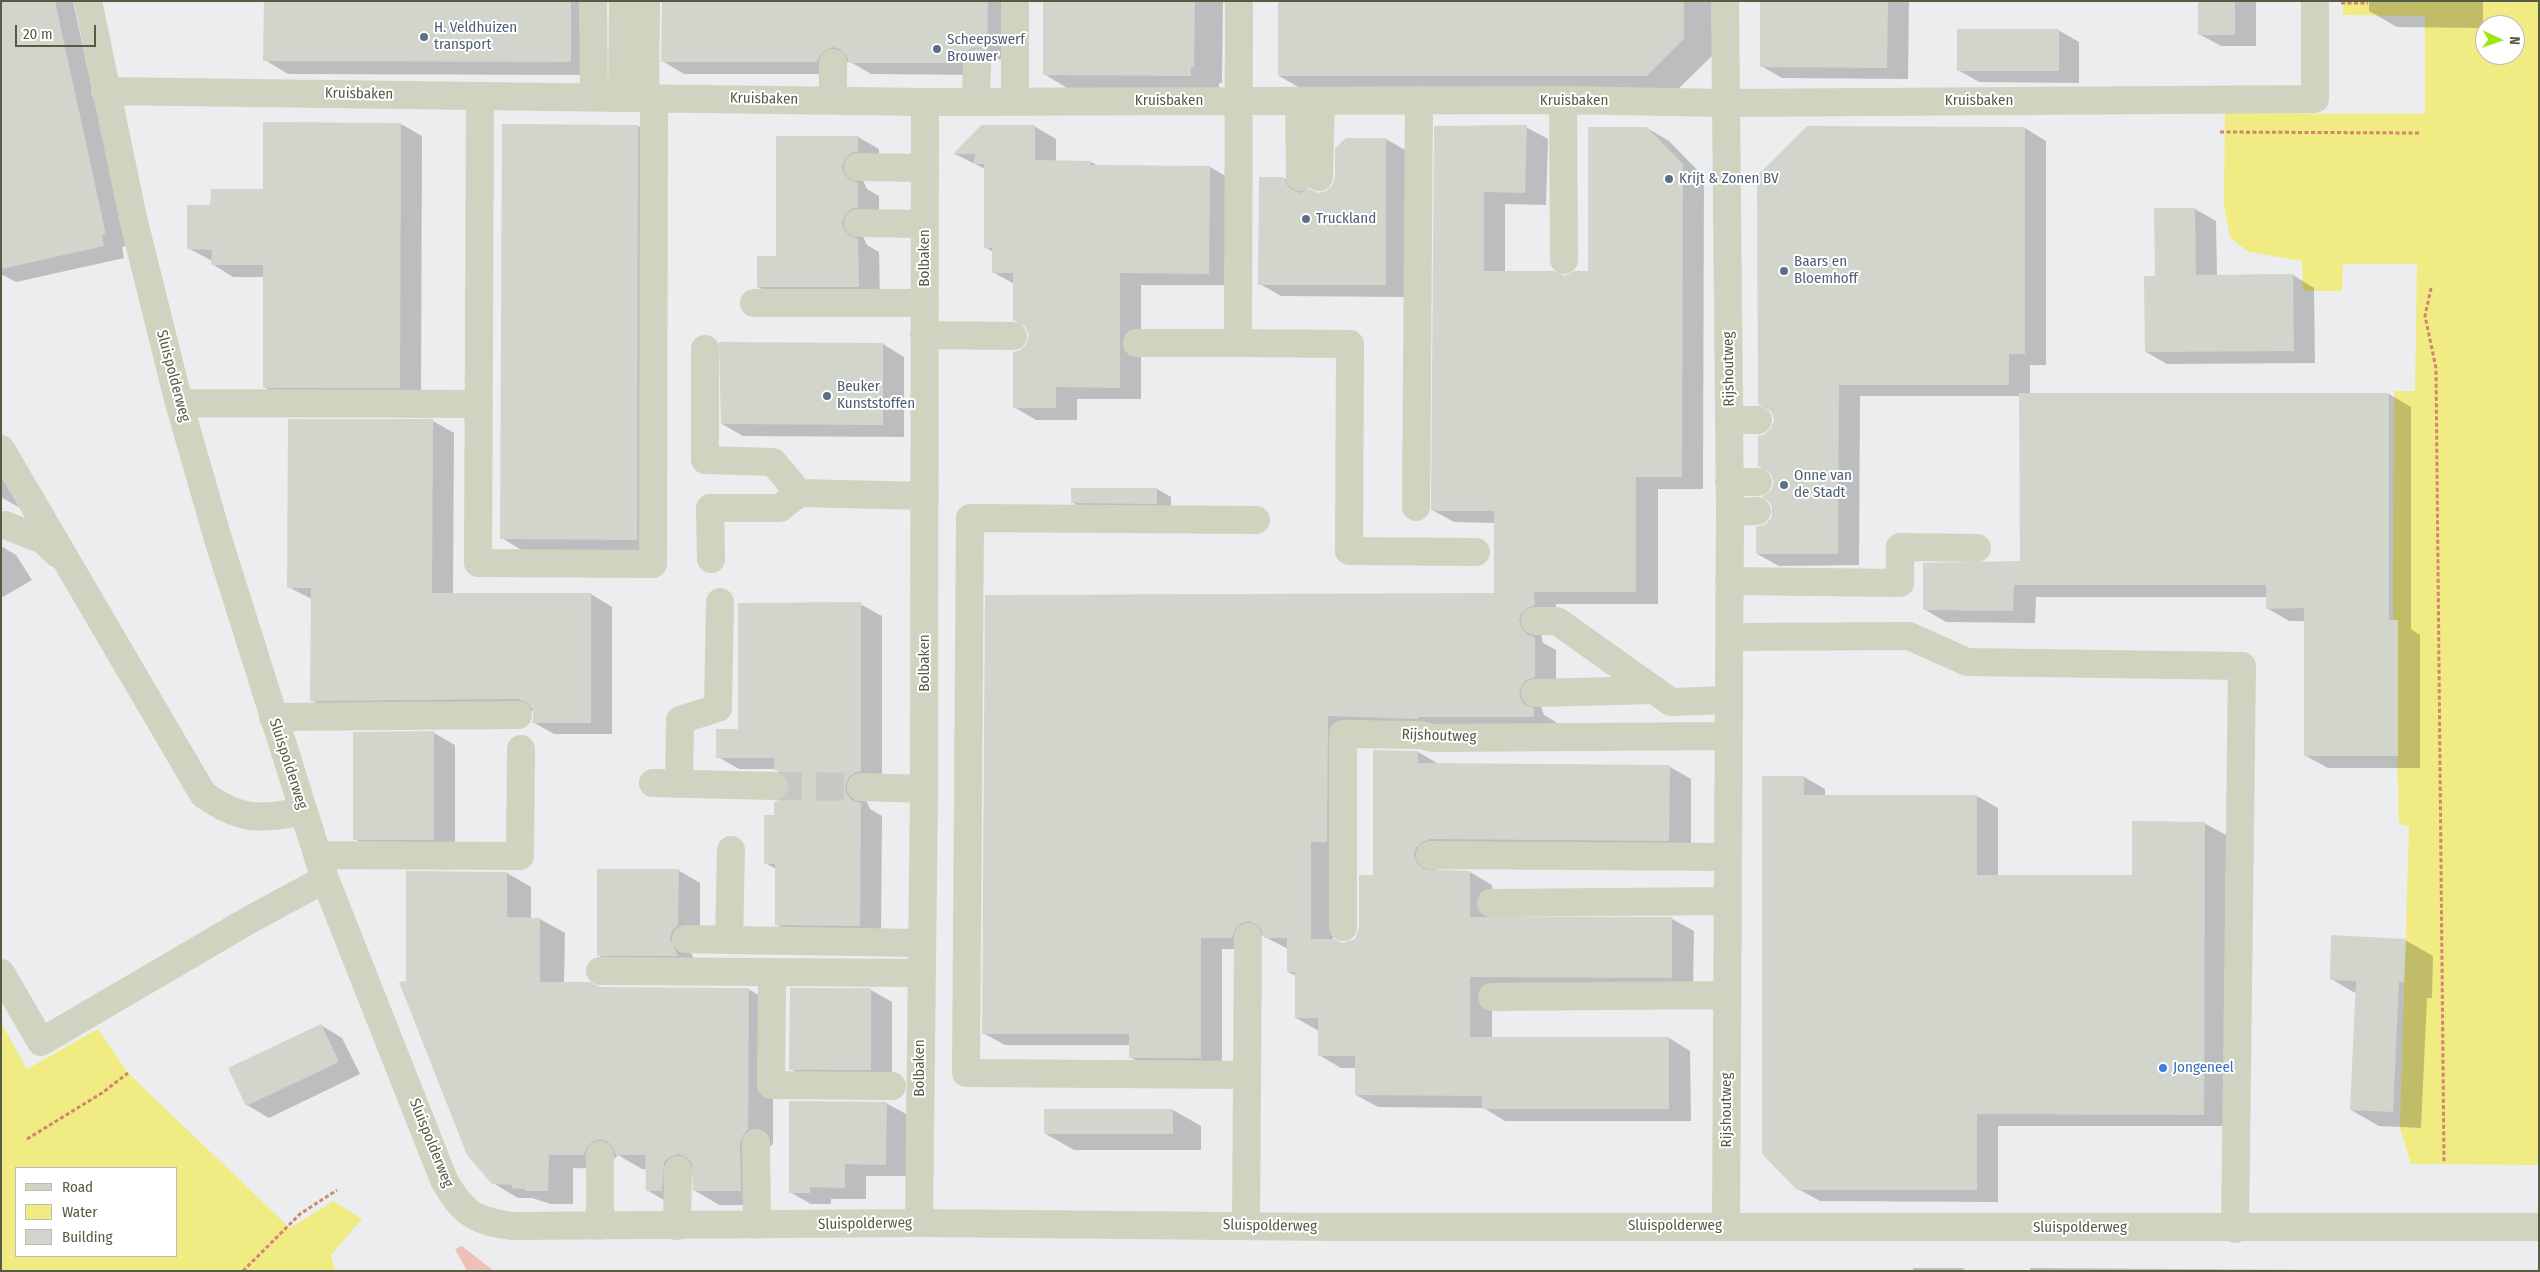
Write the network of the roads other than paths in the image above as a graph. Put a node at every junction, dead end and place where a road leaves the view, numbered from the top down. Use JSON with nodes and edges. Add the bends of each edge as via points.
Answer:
{"nodes":[{"id":1,"x":88,"y":1,"type":"edge"},
{"id":2,"x":593,"y":1,"type":"edge"},
{"id":3,"x":623,"y":1,"type":"edge"},
{"id":4,"x":646,"y":1,"type":"edge"},
{"id":5,"x":1015,"y":1,"type":"edge"},
{"id":6,"x":1240,"y":1,"type":"edge"},
{"id":7,"x":1725,"y":1,"type":"edge"},
{"id":8,"x":2328,"y":2,"type":"edge"},
{"id":9,"x":833,"y":62,"type":"dead end"},
{"id":10,"x":977,"y":63,"type":"dead end"},
{"id":11,"x":105,"y":91,"type":"junction"},
{"id":12,"x":480,"y":96,"type":"junction"},
{"id":13,"x":594,"y":97,"type":"junction"},
{"id":14,"x":641,"y":98,"type":"junction"},
{"id":15,"x":833,"y":100,"type":"junction"},
{"id":16,"x":1239,"y":100,"type":"junction"},
{"id":17,"x":1419,"y":100,"type":"junction"},
{"id":18,"x":1564,"y":100,"type":"junction"},
{"id":19,"x":976,"y":101,"type":"junction"},
{"id":20,"x":1015,"y":101,"type":"junction"},
{"id":21,"x":1310,"y":101,"type":"junction"},
{"id":22,"x":925,"y":102,"type":"junction"},
{"id":23,"x":1725,"y":103,"type":"junction"},
{"id":24,"x":858,"y":167,"type":"dead end"},
{"id":25,"x":925,"y":168,"type":"junction"},
{"id":26,"x":1310,"y":177,"type":"dead end"},
{"id":27,"x":858,"y":223,"type":"dead end"},
{"id":28,"x":925,"y":224,"type":"junction"},
{"id":29,"x":1564,"y":260,"type":"dead end"},
{"id":30,"x":754,"y":303,"type":"dead end"},
{"id":31,"x":925,"y":303,"type":"junction"},
{"id":32,"x":924,"y":334,"type":"junction"},
{"id":33,"x":1013,"y":336,"type":"dead end"},
{"id":34,"x":1137,"y":343,"type":"dead end"},
{"id":35,"x":1238,"y":343,"type":"junction"},
{"id":36,"x":705,"y":349,"type":"dead end"},
{"id":37,"x":179,"y":403,"type":"junction"},
{"id":38,"x":479,"y":404,"type":"junction"},
{"id":39,"x":1730,"y":420,"type":"junction"},
{"id":40,"x":1758,"y":420,"type":"dead end"},
{"id":41,"x":1,"y":449,"type":"edge"},
{"id":42,"x":1729,"y":482,"type":"junction"},
{"id":43,"x":1758,"y":482,"type":"dead end"},
{"id":44,"x":799,"y":494,"type":"junction"},
{"id":45,"x":925,"y":496,"type":"junction"},
{"id":46,"x":1416,"y":508,"type":"dead end"},
{"id":47,"x":1758,"y":511,"type":"dead end"},
{"id":48,"x":1730,"y":512,"type":"junction"},
{"id":49,"x":1256,"y":520,"type":"dead end"},
{"id":50,"x":1,"y":526,"type":"edge"},
{"id":51,"x":1977,"y":548,"type":"dead end"},
{"id":52,"x":1476,"y":552,"type":"dead end"},
{"id":53,"x":711,"y":558,"type":"dead end"},
{"id":54,"x":66,"y":562,"type":"junction"},
{"id":55,"x":1729,"y":581,"type":"junction"},
{"id":56,"x":720,"y":602,"type":"dead end"},
{"id":57,"x":1535,"y":621,"type":"dead end"},
{"id":58,"x":1730,"y":637,"type":"junction"},
{"id":59,"x":1655,"y":690,"type":"junction"},
{"id":60,"x":1535,"y":693,"type":"dead end"},
{"id":61,"x":1728,"y":700,"type":"junction"},
{"id":62,"x":518,"y":715,"type":"dead end"},
{"id":63,"x":273,"y":717,"type":"junction"},
{"id":64,"x":1728,"y":736,"type":"junction"},
{"id":65,"x":521,"y":749,"type":"dead end"},
{"id":66,"x":653,"y":783,"type":"dead end"},
{"id":67,"x":680,"y":784,"type":"junction"},
{"id":68,"x":774,"y":786,"type":"tunnel mouth"},
{"id":69,"x":861,"y":787,"type":"tunnel mouth"},
{"id":70,"x":924,"y":789,"type":"junction"},
{"id":71,"x":303,"y":811,"type":"junction"},
{"id":72,"x":731,"y":850,"type":"dead end"},
{"id":73,"x":1430,"y":855,"type":"dead end"},
{"id":74,"x":1728,"y":857,"type":"junction"},
{"id":75,"x":322,"y":867,"type":"junction"},
{"id":76,"x":1728,"y":901,"type":"junction"},
{"id":77,"x":1491,"y":903,"type":"dead end"},
{"id":78,"x":1343,"y":927,"type":"dead end"},
{"id":79,"x":1248,"y":938,"type":"dead end"},
{"id":80,"x":686,"y":939,"type":"dead end"},
{"id":81,"x":729,"y":940,"type":"junction"},
{"id":82,"x":921,"y":943,"type":"junction"},
{"id":83,"x":600,"y":971,"type":"dead end"},
{"id":84,"x":772,"y":972,"type":"junction"},
{"id":85,"x":1,"y":973,"type":"edge"},
{"id":86,"x":921,"y":973,"type":"junction"},
{"id":87,"x":1727,"y":995,"type":"junction"},
{"id":88,"x":1492,"y":996,"type":"dead end"},
{"id":89,"x":1247,"y":1075,"type":"junction"},
{"id":90,"x":892,"y":1086,"type":"dead end"},
{"id":91,"x":756,"y":1143,"type":"dead end"},
{"id":92,"x":600,"y":1155,"type":"dead end"},
{"id":93,"x":678,"y":1170,"type":"dead end"},
{"id":94,"x":919,"y":1223,"type":"junction"},
{"id":95,"x":757,"y":1225,"type":"junction"},
{"id":96,"x":600,"y":1226,"type":"junction"},
{"id":97,"x":677,"y":1226,"type":"junction"},
{"id":98,"x":1246,"y":1226,"type":"junction"},
{"id":99,"x":1726,"y":1226,"type":"junction"},
{"id":100,"x":2539,"y":1227,"type":"edge"},
{"id":101,"x":2235,"y":1229,"type":"junction"}],
"edges":[{"from":1,"to":11,"type":"street","name":"Sluispolderweg"},
{"from":2,"to":13,"type":"street"},
{"from":3,"to":14,"type":"street"},
{"from":4,"to":14,"type":"street"},
{"from":5,"to":20,"type":"street"},
{"from":6,"to":16,"type":"street"},
{"from":7,"to":23,"type":"street","name":"Rijshoutweg"},
{"from":8,"to":23,"type":"street","name":"Kruisbaken","via":[[2315,99]]},
{"from":9,"to":15,"type":"street"},
{"from":10,"to":19,"type":"street"},
{"from":11,"to":12,"type":"street","name":"Kruisbaken"},
{"from":11,"to":37,"type":"street","name":"Sluispolderweg"},
{"from":12,"to":13,"type":"street","name":"Kruisbaken"},
{"from":12,"to":38,"type":"street"},
{"from":13,"to":14,"type":"street","name":"Kruisbaken"},
{"from":14,"to":15,"type":"street","name":"Kruisbaken"},
{"from":14,"to":38,"type":"street","via":[[653,564],[478,563]]},
{"from":15,"to":22,"type":"street","name":"Kruisbaken"},
{"from":16,"to":20,"type":"street","name":"Kruisbaken"},
{"from":16,"to":21,"type":"street","name":"Kruisbaken"},
{"from":16,"to":35,"type":"street"},
{"from":17,"to":18,"type":"street","name":"Kruisbaken"},
{"from":17,"to":21,"type":"street","name":"Kruisbaken"},
{"from":17,"to":46,"type":"street"},
{"from":18,"to":23,"type":"street","name":"Kruisbaken"},
{"from":18,"to":29,"type":"street"},
{"from":19,"to":20,"type":"street","name":"Kruisbaken"},
{"from":19,"to":22,"type":"street","name":"Kruisbaken"},
{"from":21,"to":26,"type":"street"},
{"from":22,"to":25,"type":"street","name":"Bolbaken"},
{"from":23,"to":39,"type":"street","name":"Rijshoutweg"},
{"from":24,"to":25,"type":"street"},
{"from":25,"to":28,"type":"street","name":"Bolbaken"},
{"from":27,"to":28,"type":"street"},
{"from":28,"to":31,"type":"street","name":"Bolbaken"},
{"from":30,"to":31,"type":"street"},
{"from":31,"to":32,"type":"street","name":"Bolbaken"},
{"from":32,"to":33,"type":"street"},
{"from":32,"to":45,"type":"street","name":"Bolbaken"},
{"from":34,"to":35,"type":"street"},
{"from":35,"to":52,"type":"street","via":[[1350,344],[1349,551]]},
{"from":36,"to":44,"type":"street","via":[[705,460],[773,462]]},
{"from":37,"to":38,"type":"street"},
{"from":37,"to":63,"type":"street","name":"Sluispolderweg"},
{"from":39,"to":40,"type":"street"},
{"from":39,"to":42,"type":"street","name":"Rijshoutweg"},
{"from":41,"to":54,"type":"street"},
{"from":42,"to":43,"type":"street"},
{"from":42,"to":48,"type":"street","name":"Rijshoutweg"},
{"from":44,"to":45,"type":"street"},
{"from":44,"to":53,"type":"street","via":[[780,508],[710,508]]},
{"from":45,"to":70,"type":"street","name":"Bolbaken"},
{"from":47,"to":48,"type":"street"},
{"from":48,"to":55,"type":"street","name":"Rijshoutweg"},
{"from":49,"to":89,"type":"street","via":[[970,518],[966,1074]]},
{"from":50,"to":54,"type":"street","via":[[43,540]]},
{"from":51,"to":55,"type":"street","via":[[1900,547],[1900,583]]},
{"from":54,"to":71,"type":"street","via":[[203,794],[224,809],[245,816],[272,817]]},
{"from":55,"to":58,"type":"street","name":"Rijshoutweg"},
{"from":56,"to":67,"type":"street","via":[[718,708],[680,720]]},
{"from":57,"to":59,"type":"street","via":[[1557,621]]},
{"from":58,"to":61,"type":"street","name":"Rijshoutweg"},
{"from":58,"to":101,"type":"street","via":[[1909,636],[1968,662],[2242,666]]},
{"from":59,"to":60,"type":"street"},
{"from":59,"to":61,"type":"street","via":[[1671,702]]},
{"from":61,"to":64,"type":"street","name":"Rijshoutweg"},
{"from":62,"to":63,"type":"street"},
{"from":63,"to":71,"type":"street","name":"Sluispolderweg"},
{"from":64,"to":74,"type":"street","name":"Rijshoutweg"},
{"from":64,"to":78,"type":"street","name":"Rijshoutweg","via":[[1432,738],[1343,734]]},
{"from":65,"to":75,"type":"street","via":[[520,856]]},
{"from":66,"to":67,"type":"street"},
{"from":67,"to":68,"type":"street"},
{"from":69,"to":70,"type":"street"},
{"from":70,"to":82,"type":"street","name":"Bolbaken"},
{"from":71,"to":75,"type":"street","name":"Sluispolderweg"},
{"from":72,"to":81,"type":"street"},
{"from":73,"to":74,"type":"street"},
{"from":74,"to":76,"type":"street","name":"Rijshoutweg"},
{"from":75,"to":85,"type":"street","via":[[251,919],[41,1042]]},
{"from":75,"to":96,"type":"street","name":"Sluispolderweg","via":[[454,1199],[469,1214],[486,1222],[512,1226]]},
{"from":76,"to":77,"type":"street"},
{"from":76,"to":87,"type":"street","name":"Rijshoutweg"},
{"from":79,"to":89,"type":"street"},
{"from":80,"to":81,"type":"street"},
{"from":81,"to":82,"type":"street"},
{"from":82,"to":86,"type":"street","name":"Bolbaken"},
{"from":83,"to":84,"type":"street"},
{"from":84,"to":86,"type":"street"},
{"from":84,"to":90,"type":"street","via":[[771,1085]]},
{"from":86,"to":94,"type":"street","name":"Bolbaken"},
{"from":87,"to":88,"type":"street"},
{"from":87,"to":99,"type":"street","name":"Rijshoutweg"},
{"from":89,"to":98,"type":"street"},
{"from":91,"to":95,"type":"street"},
{"from":92,"to":96,"type":"street"},
{"from":93,"to":97,"type":"street"},
{"from":94,"to":95,"type":"street","name":"Sluispolderweg"},
{"from":94,"to":98,"type":"street","name":"Sluispolderweg"},
{"from":95,"to":97,"type":"street","name":"Sluispolderweg"},
{"from":96,"to":97,"type":"street","name":"Sluispolderweg"},
{"from":98,"to":99,"type":"street","name":"Sluispolderweg"},
{"from":99,"to":101,"type":"street","name":"Sluispolderweg"},
{"from":100,"to":101,"type":"street","name":"Sluispolderweg"}]}
